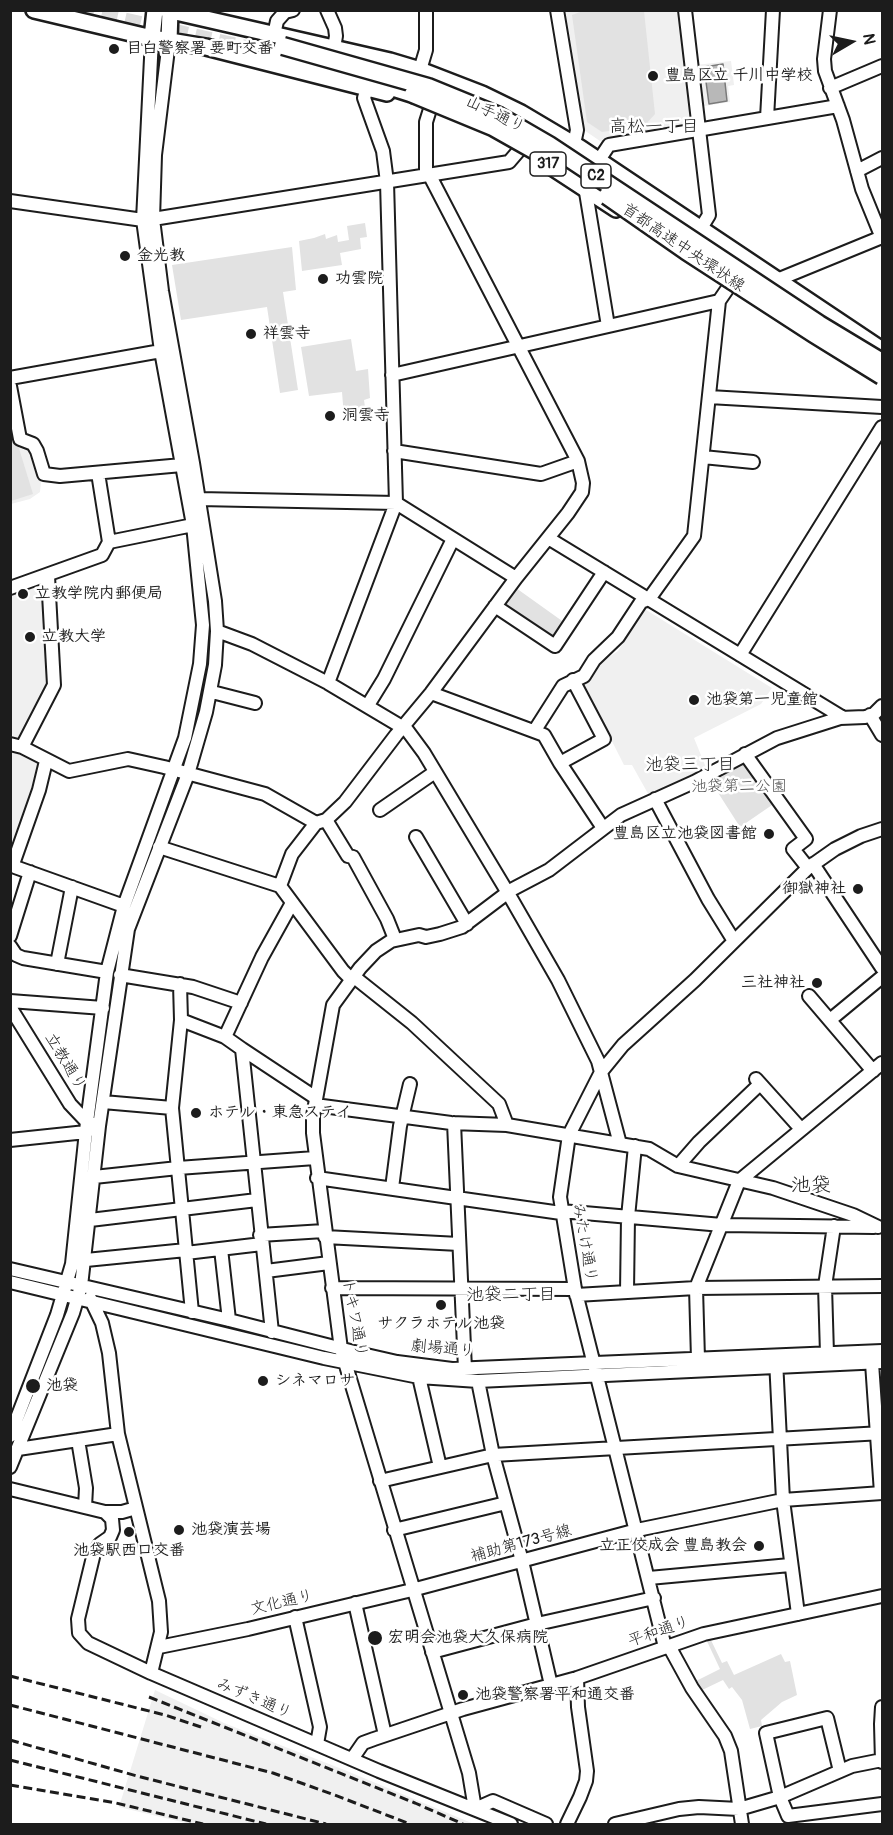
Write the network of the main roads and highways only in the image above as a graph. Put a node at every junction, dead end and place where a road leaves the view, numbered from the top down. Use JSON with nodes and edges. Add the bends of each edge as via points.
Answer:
{"nodes":[{"id":1,"x":34,"y":10,"type":"edge"},
{"id":2,"x":155,"y":10,"type":"edge"},
{"id":3,"x":169,"y":11,"type":"edge"},
{"id":4,"x":152,"y":38,"type":"junction"},
{"id":5,"x":169,"y":41,"type":"junction"},
{"id":6,"x":278,"y":45,"type":"junction"},
{"id":7,"x":816,"y":306,"type":"junction"},
{"id":8,"x":800,"y":330,"type":"junction"},
{"id":9,"x":854,"y":331,"type":"junction"},
{"id":10,"x":882,"y":350,"type":"edge"},
{"id":11,"x":840,"y":356,"type":"junction"},
{"id":12,"x":882,"y":362,"type":"edge"},
{"id":13,"x":882,"y":376,"type":"edge"},
{"id":14,"x":882,"y":384,"type":"edge"}],
"edges":[{"from":1,"to":4,"type":"main road","name":"山手通り","number":"317"},
{"from":2,"to":4,"type":"main road"},
{"from":3,"to":5,"type":"main road"},
{"from":3,"to":6,"type":"main road","name":"山手通り","number":"317"},
{"from":4,"to":5,"type":"main road","name":"山手通り","number":"317"},
{"from":5,"to":8,"type":"main road","name":"山手通り","number":"317","via":[[367,88],[431,106],[480,127],[521,147]]},
{"from":6,"to":7,"type":"main road","name":"山手通り","number":"317","via":[[334,48],[420,70],[521,112]]},
{"from":6,"to":12,"type":"highway","name":"首都高速中央環状線","number":"C2","bridge":true,"via":[[428,87],[499,116]]},
{"from":6,"to":13,"type":"highway","name":"首都高速中央環状線","number":"C2","bridge":true,"via":[[424,98],[519,141]]},
{"from":7,"to":8,"type":"main road","via":[[827,324],[822,333]]},
{"from":7,"to":9,"type":"main road","name":"山手通り","number":"317"},
{"from":8,"to":11,"type":"main road","name":"山手通り","number":"317"},
{"from":9,"to":10,"type":"main road","name":"山手通り","number":"317"},
{"from":9,"to":11,"type":"main road","via":[[839,333],[834,340]]},
{"from":11,"to":14,"type":"main road","name":"山手通り","number":"317"}]}
